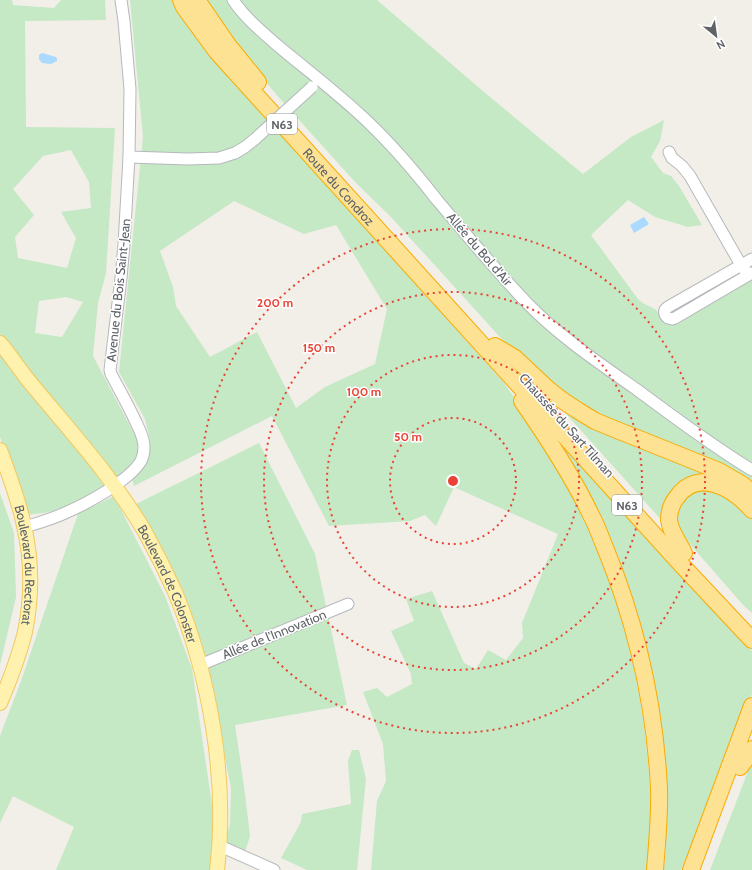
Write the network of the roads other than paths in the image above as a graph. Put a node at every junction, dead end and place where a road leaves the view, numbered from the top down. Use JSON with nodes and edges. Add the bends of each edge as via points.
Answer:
{"nodes":[{"id":1,"x":121,"y":0,"type":"edge"},
{"id":2,"x":181,"y":0,"type":"edge"},
{"id":3,"x":197,"y":0,"type":"edge"},
{"id":4,"x":233,"y":0,"type":"edge"},
{"id":5,"x":316,"y":84,"type":"junction"},
{"id":6,"x":669,"y":152,"type":"dead end"},
{"id":7,"x":129,"y":157,"type":"junction"},
{"id":8,"x":752,"y":258,"type":"edge"},
{"id":9,"x":741,"y":265,"type":"junction"},
{"id":10,"x":751,"y":274,"type":"edge"},
{"id":11,"x":0,"y":343,"type":"edge"},
{"id":12,"x":495,"y":346,"type":"junction"},
{"id":13,"x":504,"y":369,"type":"junction"},
{"id":14,"x":0,"y":450,"type":"edge"},
{"id":15,"x":752,"y":470,"type":"edge"},
{"id":16,"x":115,"y":485,"type":"junction"},
{"id":17,"x":752,"y":493,"type":"edge"},
{"id":18,"x":752,"y":510,"type":"edge"},
{"id":19,"x":25,"y":527,"type":"junction"},
{"id":20,"x":684,"y":553,"type":"junction"},
{"id":21,"x":348,"y":604,"type":"dead end"},
{"id":22,"x":752,"y":627,"type":"edge"},
{"id":23,"x":752,"y":640,"type":"edge"},
{"id":24,"x":200,"y":665,"type":"junction"},
{"id":25,"x":0,"y":703,"type":"edge"},
{"id":26,"x":752,"y":706,"type":"edge"},
{"id":27,"x":752,"y":736,"type":"edge"},
{"id":28,"x":752,"y":749,"type":"edge"},
{"id":29,"x":740,"y":767,"type":"junction"},
{"id":30,"x":220,"y":846,"type":"junction"},
{"id":31,"x":217,"y":870,"type":"edge"},
{"id":32,"x":274,"y":870,"type":"edge"},
{"id":33,"x":655,"y":870,"type":"edge"},
{"id":34,"x":691,"y":870,"type":"edge"},
{"id":35,"x":701,"y":870,"type":"edge"}],
"edges":[{"from":1,"to":7,"type":"street","name":"Avenue du Bois Saint-Jean","via":[[130,89]]},
{"from":2,"to":13,"type":"highway","name":"Route du Condroz","number":"N63","via":[[217,52]]},
{"from":3,"to":12,"type":"highway","name":"Route du Condroz","number":"N63","via":[[228,45],[260,84]]},
{"from":4,"to":5,"type":"street","name":"Allée du Bol d'Air","via":[[251,22]]},
{"from":5,"to":7,"type":"street","bridge":true,"via":[[255,139],[235,153],[219,158],[195,159]]},
{"from":5,"to":15,"type":"street","name":"Allée du Bol d'Air","via":[[339,96],[370,124],[528,304],[550,325],[679,421]]},
{"from":6,"to":9,"type":"street","via":[[690,176]]},
{"from":7,"to":16,"type":"street","name":"Avenue du Bois Saint-Jean","via":[[121,278],[110,370],[141,432],[144,446],[143,455],[135,469]]},
{"from":8,"to":9,"type":"street"},
{"from":9,"to":10,"type":"street"},
{"from":9,"to":10,"type":"street","via":[[665,308],[666,317],[675,318]]},
{"from":11,"to":16,"type":"main road","name":"Boulevard de Colonster"},
{"from":12,"to":17,"type":"highway","via":[[515,358],[562,400],[595,421],[719,471]]},
{"from":12,"to":20,"type":"highway","name":"Chaussée du Sart Tilman","number":"N63"},
{"from":13,"to":23,"type":"highway","name":"Chaussée du Sart Tilman","number":"N63"},
{"from":13,"to":33,"type":"highway","via":[[509,384],[541,428],[591,515],[614,569],[631,620],[654,731],[659,790]]},
{"from":14,"to":19,"type":"main road","name":"Boulevard du Rectorat"},
{"from":16,"to":19,"type":"street","name":"Avenue du Bois Saint-Jean","via":[[74,509]]},
{"from":16,"to":24,"type":"main road","name":"Boulevard de Colonster","via":[[144,532],[174,591]]},
{"from":18,"to":20,"type":"highway","via":[[734,492],[720,485],[704,482],[688,487],[675,498],[669,520]]},
{"from":19,"to":25,"type":"main road","name":"Boulevard du Rectorat","via":[[30,580],[27,618],[19,653]]},
{"from":20,"to":22,"type":"highway","name":"Chaussée du Sart Tilman","number":"N63"},
{"from":21,"to":24,"type":"street","name":"Allée de l'Innovation"},
{"from":24,"to":30,"type":"main road","name":"Boulevard de Colonster","via":[[216,753]]},
{"from":26,"to":34,"type":"highway"},
{"from":27,"to":29,"type":"highway"},
{"from":28,"to":29,"type":"highway"},
{"from":29,"to":35,"type":"highway"},
{"from":30,"to":31,"type":"main road","name":"Boulevard de Colonster"},
{"from":30,"to":32,"type":"street"}]}
